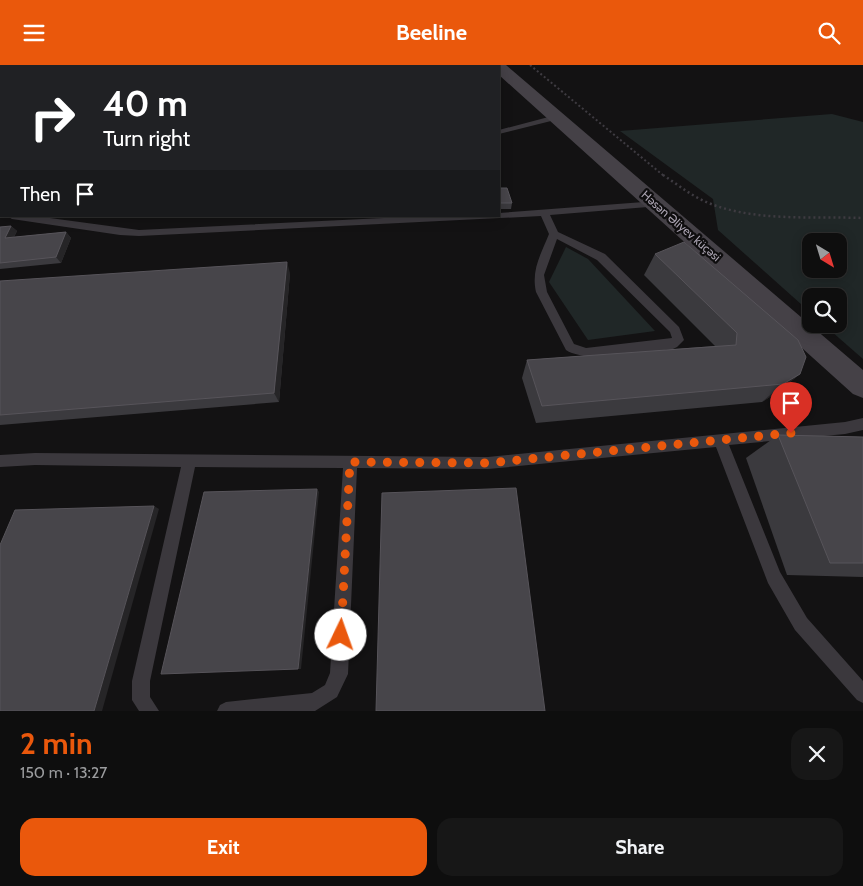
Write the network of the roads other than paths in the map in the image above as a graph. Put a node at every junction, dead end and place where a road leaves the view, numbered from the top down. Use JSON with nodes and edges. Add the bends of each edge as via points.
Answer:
{"nodes":[{"id":1,"x":500,"y":69,"type":"edge"},
{"id":2,"x":556,"y":117,"type":"junction"},
{"id":3,"x":500,"y":132,"type":"edge"},
{"id":4,"x":657,"y":205,"type":"junction"},
{"id":5,"x":545,"y":214,"type":"junction"},
{"id":6,"x":500,"y":216,"type":"edge"},
{"id":7,"x":18,"y":217,"type":"edge"},
{"id":8,"x":457,"y":217,"type":"edge"},
{"id":9,"x":292,"y":221,"type":"edge"},
{"id":10,"x":554,"y":234,"type":"junction"},
{"id":11,"x":863,"y":386,"type":"edge"},
{"id":12,"x":863,"y":424,"type":"edge"},
{"id":13,"x":720,"y":439,"type":"junction"},
{"id":14,"x":0,"y":461,"type":"edge"},
{"id":15,"x":189,"y":461,"type":"junction"},
{"id":16,"x":350,"y":462,"type":"junction"},
{"id":17,"x":863,"y":694,"type":"edge"},
{"id":18,"x":150,"y":711,"type":"edge"},
{"id":19,"x":226,"y":711,"type":"edge"}],
"edges":[{"from":1,"to":2,"type":"main road","name":"Həsən Əliyev küçəsi"},
{"from":2,"to":3,"type":"lane"},
{"from":2,"to":4,"type":"main road","name":"Həsən Əliyev küçəsi"},
{"from":4,"to":5,"type":"lane"},
{"from":4,"to":11,"type":"main road","name":"Həsən Əliyev küçəsi"},
{"from":5,"to":6,"type":"lane"},
{"from":5,"to":10,"type":"lane"},
{"from":7,"to":9,"type":"lane","via":[[120,233]]},
{"from":8,"to":9,"type":"lane"},
{"from":10,"to":10,"type":"lane","via":[[539,273],[539,283],[542,295],[570,347],[586,353],[678,341],[675,330],[610,264],[592,251]]},
{"from":12,"to":13,"type":"lane"},
{"from":13,"to":16,"type":"lane","via":[[488,463]]},
{"from":13,"to":17,"type":"lane","via":[[774,577],[802,624]]},
{"from":14,"to":15,"type":"lane"},
{"from":15,"to":16,"type":"lane"},
{"from":15,"to":18,"type":"lane","via":[[141,681],[141,700]]},
{"from":16,"to":19,"type":"lane","via":[[339,674],[332,691],[316,702]]}]}
